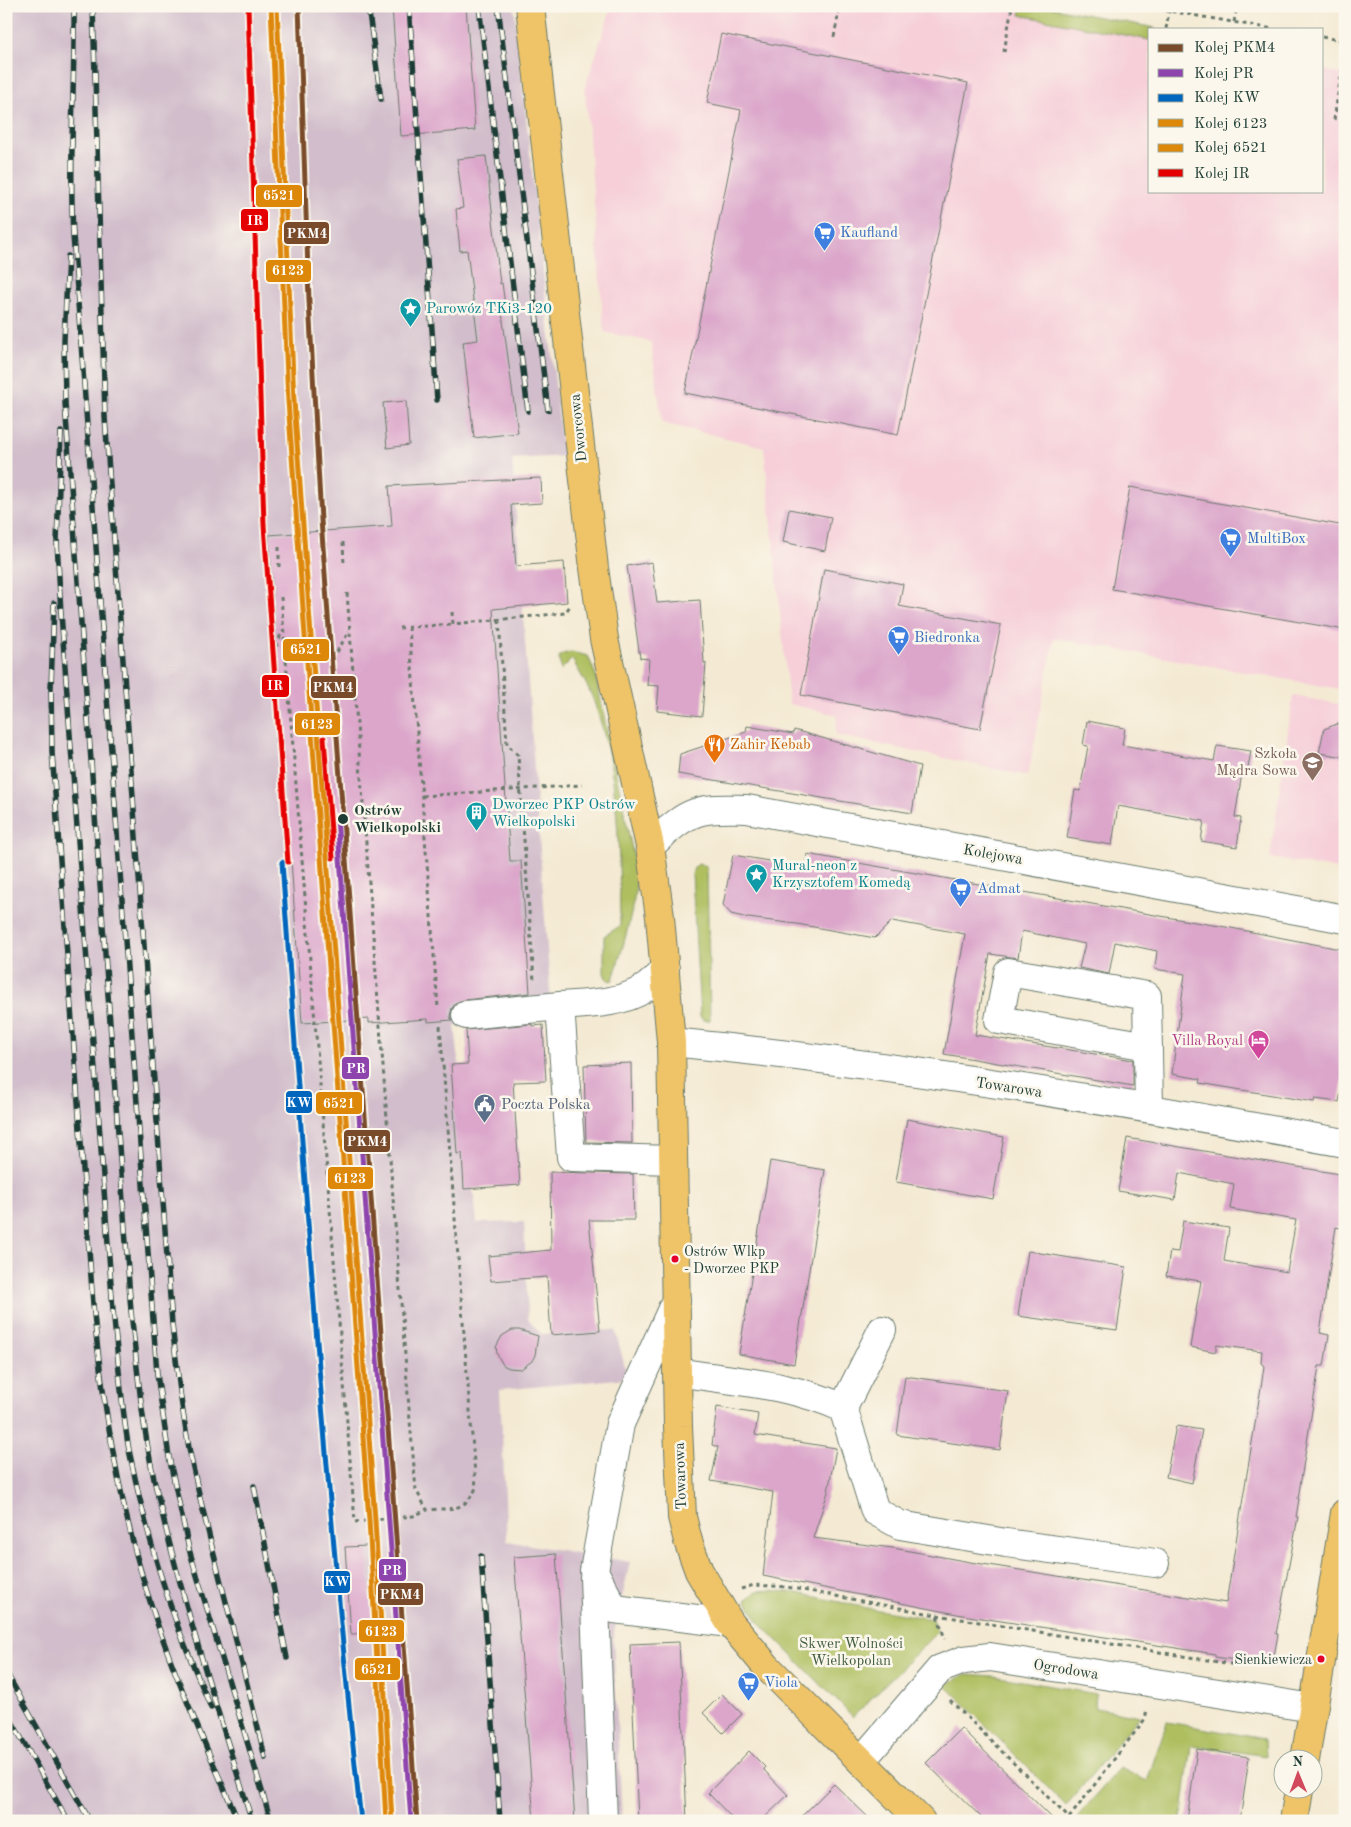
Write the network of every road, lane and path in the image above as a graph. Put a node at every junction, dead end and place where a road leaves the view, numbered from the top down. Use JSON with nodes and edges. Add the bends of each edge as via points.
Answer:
{"nodes":[{"id":1,"x":530,"y":6,"type":"edge"},
{"id":2,"x":840,"y":6,"type":"edge"},
{"id":3,"x":1012,"y":6,"type":"edge"},
{"id":4,"x":1140,"y":6,"type":"edge"},
{"id":5,"x":1237,"y":6,"type":"edge"},
{"id":6,"x":1169,"y":11,"type":"junction"},
{"id":7,"x":1234,"y":22,"type":"junction"},
{"id":8,"x":1166,"y":28,"type":"edge"},
{"id":9,"x":1267,"y":28,"type":"edge"},
{"id":10,"x":834,"y":37,"type":"dead end"},
{"id":11,"x":1324,"y":37,"type":"edge"},
{"id":12,"x":1345,"y":41,"type":"edge"},
{"id":13,"x":1345,"y":49,"type":"edge"},
{"id":14,"x":1004,"y":52,"type":"dead end"},
{"id":15,"x":1334,"y":120,"type":"dead end"},
{"id":16,"x":343,"y":542,"type":"dead end"},
{"id":17,"x":279,"y":547,"type":"dead end"},
{"id":18,"x":344,"y":565,"type":"dead end"},
{"id":19,"x":279,"y":568,"type":"dead end"},
{"id":20,"x":347,"y":593,"type":"dead end"},
{"id":21,"x":281,"y":597,"type":"dead end"},
{"id":22,"x":573,"y":602,"type":"dead end"},
{"id":23,"x":452,"y":612,"type":"dead end"},
{"id":24,"x":499,"y":620,"type":"junction"},
{"id":25,"x":453,"y":624,"type":"junction"},
{"id":26,"x":409,"y":627,"type":"junction"},
{"id":27,"x":283,"y":628,"type":"junction"},
{"id":28,"x":399,"y":628,"type":"dead end"},
{"id":29,"x":350,"y":630,"type":"junction"},
{"id":30,"x":338,"y":652,"type":"dead end"},
{"id":31,"x":274,"y":654,"type":"dead end"},
{"id":32,"x":582,"y":785,"type":"dead end"},
{"id":33,"x":521,"y":789,"type":"junction"},
{"id":34,"x":422,"y":796,"type":"junction"},
{"id":35,"x":650,"y":846,"type":"junction"},
{"id":36,"x":1345,"y":919,"type":"edge"},
{"id":37,"x":665,"y":969,"type":"junction"},
{"id":38,"x":548,"y":1007,"type":"junction"},
{"id":39,"x":466,"y":1015,"type":"dead end"},
{"id":40,"x":671,"y":1042,"type":"junction"},
{"id":41,"x":1148,"y":1046,"type":"junction"},
{"id":42,"x":1149,"y":1108,"type":"junction"},
{"id":43,"x":1345,"y":1143,"type":"edge"},
{"id":44,"x":673,"y":1160,"type":"junction"},
{"id":45,"x":676,"y":1300,"type":"junction"},
{"id":46,"x":882,"y":1330,"type":"dead end"},
{"id":47,"x":677,"y":1372,"type":"junction"},
{"id":48,"x":843,"y":1408,"type":"junction"},
{"id":49,"x":427,"y":1510,"type":"junction"},
{"id":50,"x":1345,"y":1513,"type":"edge"},
{"id":51,"x":1155,"y":1562,"type":"dead end"},
{"id":52,"x":594,"y":1571,"type":"junction"},
{"id":53,"x":736,"y":1591,"type":"dead end"},
{"id":54,"x":937,"y":1615,"type":"junction"},
{"id":55,"x":730,"y":1623,"type":"junction"},
{"id":56,"x":953,"y":1664,"type":"junction"},
{"id":57,"x":1245,"y":1666,"type":"dead end"},
{"id":58,"x":930,"y":1680,"type":"junction"},
{"id":59,"x":1154,"y":1683,"type":"junction"},
{"id":60,"x":1313,"y":1708,"type":"junction"},
{"id":61,"x":1306,"y":1750,"type":"edge"},
{"id":62,"x":861,"y":1761,"type":"junction"},
{"id":63,"x":1298,"y":1800,"type":"edge"},
{"id":64,"x":1070,"y":1819,"type":"edge"},
{"id":65,"x":603,"y":1821,"type":"edge"},
{"id":66,"x":921,"y":1821,"type":"edge"},
{"id":67,"x":1294,"y":1821,"type":"edge"}],
"edges":[{"from":1,"to":35,"type":"main road","name":"Dworcowa","via":[[604,639]]},
{"from":2,"to":10,"type":"path"},
{"from":3,"to":14,"type":"path"},
{"from":4,"to":6,"type":"path"},
{"from":5,"to":7,"type":"path"},
{"from":6,"to":7,"type":"path"},
{"from":6,"to":8,"type":"path"},
{"from":7,"to":9,"type":"path"},
{"from":11,"to":12,"type":"path"},
{"from":13,"to":15,"type":"path"},
{"from":16,"to":18,"type":"path"},
{"from":17,"to":19,"type":"path"},
{"from":20,"to":29,"type":"path"},
{"from":21,"to":27,"type":"path"},
{"from":22,"to":24,"type":"path","via":[[565,613]]},
{"from":23,"to":25,"type":"path"},
{"from":24,"to":25,"type":"path"},
{"from":24,"to":33,"type":"path","via":[[507,744],[518,755]]},
{"from":25,"to":26,"type":"path"},
{"from":26,"to":28,"type":"path"},
{"from":26,"to":34,"type":"path"},
{"from":27,"to":31,"type":"path"},
{"from":27,"to":49,"type":"path","via":[[355,1522],[413,1516]]},
{"from":29,"to":30,"type":"path"},
{"from":29,"to":49,"type":"path","via":[[416,1490]]},
{"from":32,"to":33,"type":"path"},
{"from":33,"to":34,"type":"path"},
{"from":33,"to":38,"type":"path"},
{"from":34,"to":49,"type":"path","via":[[476,1488],[470,1500],[457,1508]]},
{"from":35,"to":36,"type":"street","name":"Kolejowa","via":[[674,825],[697,812],[747,809]]},
{"from":35,"to":37,"type":"main road","name":"Towarowa"},
{"from":37,"to":38,"type":"street","via":[[645,988],[623,997]]},
{"from":37,"to":40,"type":"main road","name":"Towarowa"},
{"from":38,"to":39,"type":"street"},
{"from":38,"to":44,"type":"street","via":[[570,1157]]},
{"from":40,"to":42,"type":"street","name":"Towarowa","via":[[871,1066]]},
{"from":40,"to":44,"type":"main road","name":"Towarowa"},
{"from":41,"to":41,"type":"street","via":[[1147,996],[1008,972],[999,1020]]},
{"from":41,"to":42,"type":"street"},
{"from":42,"to":43,"type":"street","name":"Towarowa"},
{"from":44,"to":45,"type":"main road","name":"Towarowa"},
{"from":45,"to":47,"type":"main road","name":"Towarowa"},
{"from":45,"to":52,"type":"street","via":[[620,1424]]},
{"from":46,"to":48,"type":"street"},
{"from":47,"to":48,"type":"street","via":[[820,1397]]},
{"from":47,"to":55,"type":"main road","name":"Towarowa","via":[[682,1517],[699,1570]]},
{"from":48,"to":51,"type":"street","via":[[875,1511],[900,1525],[1006,1543]]},
{"from":50,"to":60,"type":"main road"},
{"from":52,"to":55,"type":"street","via":[[614,1609]]},
{"from":52,"to":65,"type":"street"},
{"from":53,"to":54,"type":"path","via":[[754,1585],[787,1587]]},
{"from":54,"to":56,"type":"path"},
{"from":54,"to":57,"type":"path"},
{"from":55,"to":62,"type":"main road","name":"Towarowa","via":[[767,1668]]},
{"from":56,"to":58,"type":"street","name":"Ogrodowa","via":[[940,1669]]},
{"from":56,"to":59,"type":"street","name":"Ogrodowa","via":[[990,1657]]},
{"from":58,"to":62,"type":"street","name":"Ogrodowa"},
{"from":58,"to":64,"type":"path"},
{"from":59,"to":60,"type":"street","name":"Ogrodowa"},
{"from":59,"to":64,"type":"path","via":[[1145,1719]]},
{"from":60,"to":61,"type":"main road"},
{"from":62,"to":66,"type":"main road","name":"Towarowa"},
{"from":63,"to":67,"type":"main road"}]}
